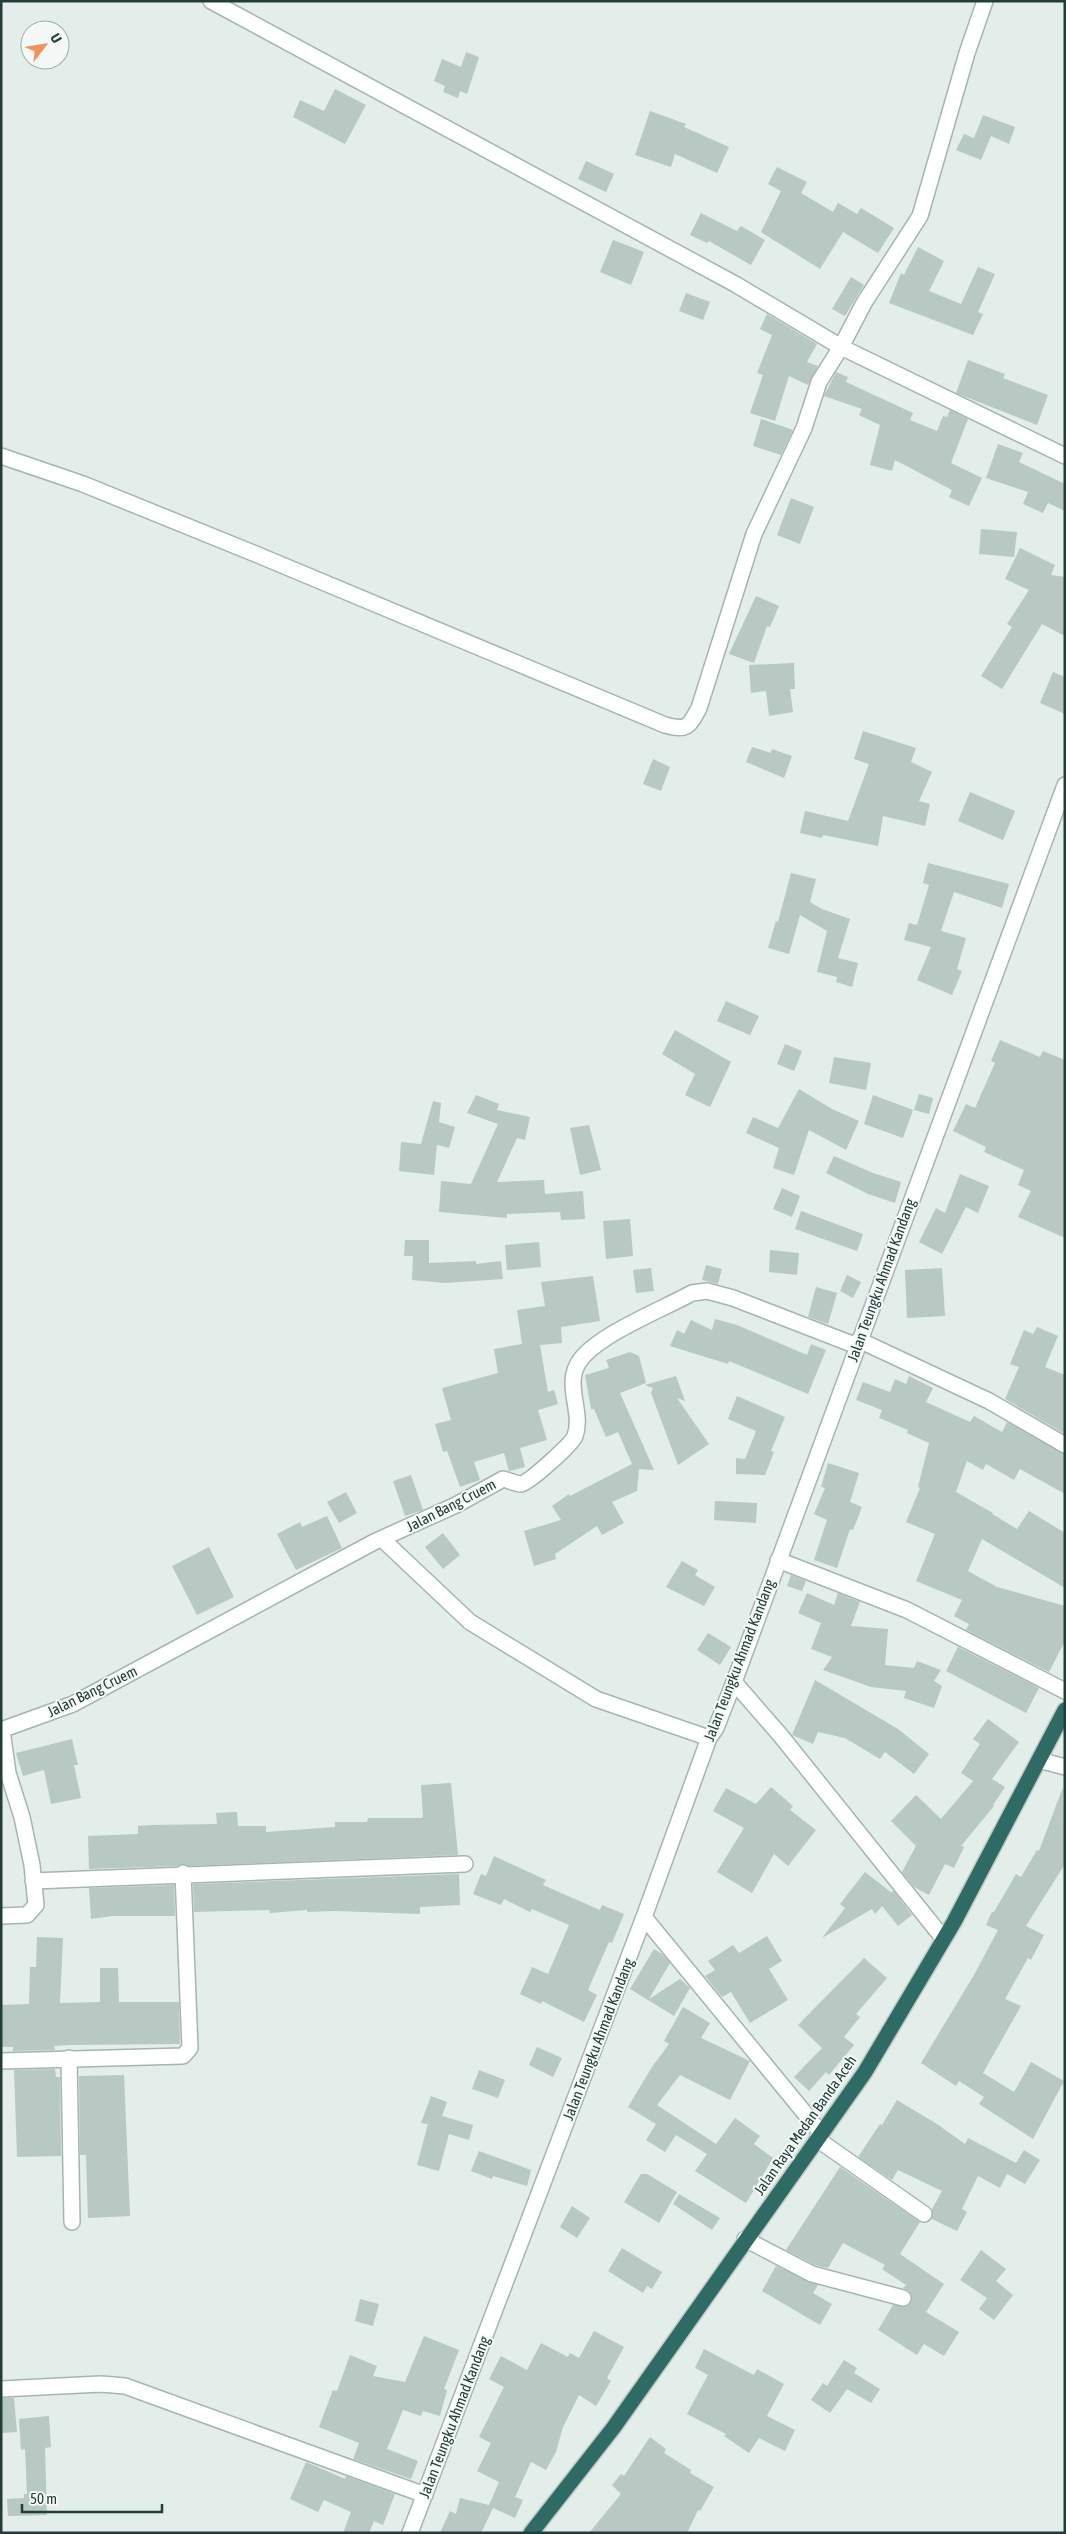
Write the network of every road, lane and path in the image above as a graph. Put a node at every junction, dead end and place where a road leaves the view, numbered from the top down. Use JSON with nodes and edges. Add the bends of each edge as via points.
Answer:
{"nodes":[{"id":1,"x":211,"y":1,"type":"edge"},
{"id":2,"x":985,"y":1,"type":"edge"},
{"id":3,"x":842,"y":347,"type":"junction"},
{"id":4,"x":1,"y":456,"type":"edge"},
{"id":5,"x":1065,"y":456,"type":"edge"},
{"id":6,"x":1065,"y":785,"type":"edge"},
{"id":7,"x":858,"y":1343,"type":"junction"},
{"id":8,"x":1065,"y":1445,"type":"edge"},
{"id":9,"x":382,"y":1539,"type":"junction"},
{"id":10,"x":778,"y":1560,"type":"junction"},
{"id":11,"x":734,"y":1682,"type":"junction"},
{"id":12,"x":1065,"y":1691,"type":"edge"},
{"id":13,"x":1065,"y":1710,"type":"edge"},
{"id":14,"x":1,"y":1730,"type":"edge"},
{"id":15,"x":709,"y":1738,"type":"junction"},
{"id":16,"x":1040,"y":1760,"type":"junction"},
{"id":17,"x":1065,"y":1767,"type":"edge"},
{"id":18,"x":465,"y":1864,"type":"dead end"},
{"id":19,"x":184,"y":1873,"type":"junction"},
{"id":20,"x":33,"y":1881,"type":"junction"},
{"id":21,"x":1,"y":1916,"type":"edge"},
{"id":22,"x":644,"y":1917,"type":"junction"},
{"id":23,"x":944,"y":1938,"type":"junction"},
{"id":24,"x":68,"y":2058,"type":"junction"},
{"id":25,"x":1,"y":2061,"type":"edge"},
{"id":26,"x":819,"y":2136,"type":"junction"},
{"id":27,"x":924,"y":2214,"type":"dead end"},
{"id":28,"x":72,"y":2222,"type":"dead end"},
{"id":29,"x":745,"y":2239,"type":"junction"},
{"id":30,"x":903,"y":2298,"type":"dead end"},
{"id":31,"x":1,"y":2389,"type":"edge"},
{"id":32,"x":424,"y":2496,"type":"junction"},
{"id":33,"x":410,"y":2533,"type":"edge"},
{"id":34,"x":531,"y":2533,"type":"edge"}],
"edges":[{"from":1,"to":3,"type":"street","via":[[735,284]]},
{"from":2,"to":3,"type":"street","via":[[920,216],[864,303]]},
{"from":3,"to":4,"type":"street","via":[[819,382],[804,428],[754,534],[699,708],[683,728],[665,725],[92,488]]},
{"from":3,"to":5,"type":"street"},
{"from":6,"to":7,"type":"street","name":"Jalan Teungku Ahmad Kandang"},
{"from":7,"to":8,"type":"street","name":"Jalan Bang Cruem","via":[[990,1401]]},
{"from":7,"to":9,"type":"street","name":"Jalan Bang Cruem","via":[[733,1298],[707,1291],[692,1293],[600,1342],[580,1360],[571,1388],[578,1416],[574,1438],[530,1480],[520,1484],[503,1479]]},
{"from":7,"to":10,"type":"street","name":"Jalan Teungku Ahmad Kandang"},
{"from":9,"to":14,"type":"street","name":"Jalan Bang Cruem","via":[[73,1704]]},
{"from":9,"to":15,"type":"street","via":[[470,1622],[596,1699]]},
{"from":10,"to":11,"type":"street","name":"Jalan Teungku Ahmad Kandang"},
{"from":10,"to":12,"type":"street","via":[[907,1610]]},
{"from":11,"to":15,"type":"street","name":"Jalan Teungku Ahmad Kandang"},
{"from":11,"to":23,"type":"street"},
{"from":13,"to":16,"type":"highway","name":"Jalan Raya Medan Banda Aceh"},
{"from":14,"to":20,"type":"street","via":[[8,1774],[22,1817]]},
{"from":15,"to":22,"type":"street","name":"Jalan Teungku Ahmad Kandang"},
{"from":16,"to":17,"type":"street"},
{"from":16,"to":23,"type":"highway","name":"Jalan Raya Medan Banda Aceh"},
{"from":18,"to":19,"type":"street"},
{"from":19,"to":20,"type":"street"},
{"from":19,"to":24,"type":"street","via":[[188,2053],[183,2056]]},
{"from":20,"to":21,"type":"street","via":[[36,1906],[32,1911],[27,1915]]},
{"from":22,"to":26,"type":"street"},
{"from":22,"to":32,"type":"street","name":"Jalan Teungku Ahmad Kandang"},
{"from":23,"to":26,"type":"highway","name":"Jalan Raya Medan Banda Aceh","via":[[865,2072]]},
{"from":24,"to":25,"type":"street"},
{"from":24,"to":28,"type":"street"},
{"from":26,"to":27,"type":"street"},
{"from":26,"to":29,"type":"highway","name":"Jalan Raya Medan Banda Aceh"},
{"from":29,"to":30,"type":"street","via":[[812,2274]]},
{"from":29,"to":34,"type":"highway","name":"Jalan Raya Medan Banda Aceh","via":[[614,2427]]},
{"from":31,"to":32,"type":"street","via":[[100,2384],[125,2386]]},
{"from":32,"to":33,"type":"street","name":"Jalan Teungku Ahmad Kandang"}]}
